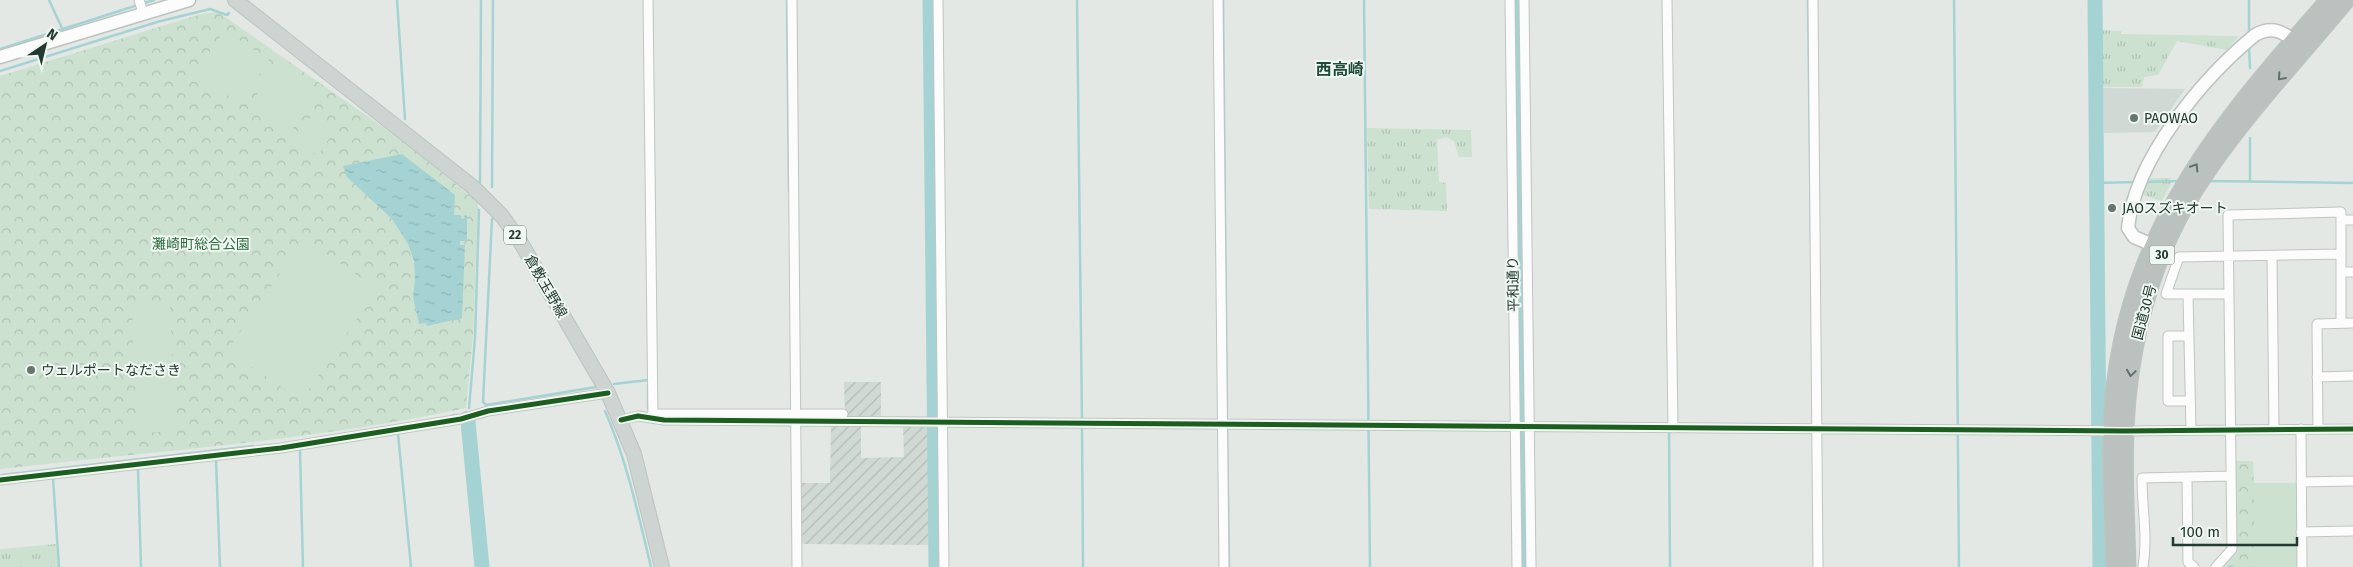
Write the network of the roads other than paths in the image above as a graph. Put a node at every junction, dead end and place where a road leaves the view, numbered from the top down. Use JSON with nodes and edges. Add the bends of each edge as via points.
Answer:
{"nodes":[{"id":1,"x":189,"y":0,"type":"edge"},
{"id":2,"x":236,"y":0,"type":"edge"},
{"id":3,"x":648,"y":0,"type":"edge"},
{"id":4,"x":792,"y":0,"type":"edge"},
{"id":5,"x":938,"y":0,"type":"edge"},
{"id":6,"x":1218,"y":0,"type":"edge"},
{"id":7,"x":1510,"y":0,"type":"edge"},
{"id":8,"x":1524,"y":0,"type":"edge"},
{"id":9,"x":1667,"y":0,"type":"edge"},
{"id":10,"x":1813,"y":0,"type":"edge"},
{"id":11,"x":2329,"y":0,"type":"edge"},
{"id":12,"x":2346,"y":0,"type":"edge"},
{"id":13,"x":141,"y":5,"type":"edge"},
{"id":14,"x":2299,"y":45,"type":"junction"},
{"id":15,"x":0,"y":56,"type":"edge"},
{"id":16,"x":2341,"y":220,"type":"junction"},
{"id":17,"x":2353,"y":220,"type":"edge"},
{"id":18,"x":2158,"y":248,"type":"junction"},
{"id":19,"x":2341,"y":254,"type":"junction"},
{"id":20,"x":2229,"y":256,"type":"junction"},
{"id":21,"x":2272,"y":256,"type":"junction"},
{"id":22,"x":2342,"y":272,"type":"junction"},
{"id":23,"x":2353,"y":272,"type":"edge"},
{"id":24,"x":2229,"y":294,"type":"junction"},
{"id":25,"x":2188,"y":295,"type":"junction"},
{"id":26,"x":2341,"y":323,"type":"junction"},
{"id":27,"x":2353,"y":323,"type":"edge"},
{"id":28,"x":2188,"y":336,"type":"junction"},
{"id":29,"x":2353,"y":376,"type":"edge"},
{"id":30,"x":2317,"y":377,"type":"junction"},
{"id":31,"x":608,"y":392,"type":"junction"},
{"id":32,"x":2190,"y":401,"type":"junction"},
{"id":33,"x":843,"y":414,"type":"dead end"},
{"id":34,"x":653,"y":416,"type":"junction"},
{"id":35,"x":796,"y":416,"type":"junction"},
{"id":36,"x":829,"y":417,"type":"junction"},
{"id":37,"x":621,"y":420,"type":"junction"},
{"id":38,"x":937,"y":422,"type":"junction"},
{"id":39,"x":1226,"y":425,"type":"junction"},
{"id":40,"x":1523,"y":426,"type":"junction"},
{"id":41,"x":1670,"y":428,"type":"junction"},
{"id":42,"x":1814,"y":428,"type":"junction"},
{"id":43,"x":2302,"y":429,"type":"junction"},
{"id":44,"x":2318,"y":429,"type":"junction"},
{"id":45,"x":2353,"y":429,"type":"edge"},
{"id":46,"x":2108,"y":430,"type":"junction"},
{"id":47,"x":2191,"y":430,"type":"junction"},
{"id":48,"x":2230,"y":430,"type":"junction"},
{"id":49,"x":2274,"y":430,"type":"junction"},
{"id":50,"x":2231,"y":476,"type":"junction"},
{"id":51,"x":2187,"y":477,"type":"junction"},
{"id":52,"x":0,"y":480,"type":"edge"},
{"id":53,"x":2353,"y":481,"type":"edge"},
{"id":54,"x":2301,"y":482,"type":"junction"},
{"id":55,"x":2353,"y":531,"type":"edge"},
{"id":56,"x":2301,"y":532,"type":"junction"},
{"id":57,"x":662,"y":567,"type":"edge"},
{"id":58,"x":797,"y":567,"type":"edge"},
{"id":59,"x":944,"y":567,"type":"edge"},
{"id":60,"x":1224,"y":567,"type":"edge"},
{"id":61,"x":1517,"y":567,"type":"edge"},
{"id":62,"x":1531,"y":567,"type":"edge"},
{"id":63,"x":1818,"y":567,"type":"edge"},
{"id":64,"x":2115,"y":567,"type":"edge"},
{"id":65,"x":2127,"y":567,"type":"edge"},
{"id":66,"x":2143,"y":567,"type":"edge"},
{"id":67,"x":2194,"y":567,"type":"edge"},
{"id":68,"x":2216,"y":567,"type":"edge"},
{"id":69,"x":2302,"y":567,"type":"edge"}],
"edges":[{"from":1,"to":13,"type":"street"},
{"from":2,"to":31,"type":"main road","name":"倉敷玉野線","number":"22","via":[[492,205],[530,257]]},
{"from":3,"to":34,"type":"street"},
{"from":4,"to":35,"type":"street"},
{"from":5,"to":38,"type":"street"},
{"from":6,"to":39,"type":"street"},
{"from":7,"to":40,"type":"street","name":"平和通り"},
{"from":8,"to":40,"type":"street"},
{"from":9,"to":41,"type":"street"},
{"from":10,"to":42,"type":"street"},
{"from":11,"to":14,"type":"highway","name":"国道30号","number":"30"},
{"from":12,"to":14,"type":"highway","name":"国道30号","number":"30"},
{"from":13,"to":15,"type":"street"},
{"from":14,"to":18,"type":"highway","name":"国道30号","number":"30","via":[[2213,161]]},
{"from":14,"to":18,"type":"street","via":[[2283,32],[2272,29],[2250,39],[2194,94],[2163,140],[2134,201],[2128,228],[2134,237]]},
{"from":16,"to":17,"type":"street"},
{"from":16,"to":19,"type":"street"},
{"from":16,"to":20,"type":"street","via":[[2341,212],[2228,216]]},
{"from":18,"to":46,"type":"highway","name":"国道30号","number":"30","via":[[2135,346]]},
{"from":19,"to":21,"type":"street"},
{"from":19,"to":22,"type":"street"},
{"from":20,"to":21,"type":"street"},
{"from":20,"to":24,"type":"street"},
{"from":20,"to":25,"type":"street","via":[[2179,257],[2166,294]]},
{"from":21,"to":49,"type":"street"},
{"from":22,"to":23,"type":"street"},
{"from":22,"to":26,"type":"street"},
{"from":24,"to":25,"type":"street"},
{"from":24,"to":48,"type":"street"},
{"from":25,"to":28,"type":"street"},
{"from":26,"to":27,"type":"street"},
{"from":26,"to":30,"type":"street","via":[[2317,324]]},
{"from":28,"to":32,"type":"street"},
{"from":28,"to":32,"type":"street","via":[[2168,336],[2168,401]]},
{"from":29,"to":30,"type":"street"},
{"from":30,"to":44,"type":"street"},
{"from":31,"to":37,"type":"main road","name":"倉敷玉野線","number":"22"},
{"from":31,"to":52,"type":"street","via":[[281,448]]},
{"from":32,"to":47,"type":"street"},
{"from":33,"to":36,"type":"street"},
{"from":34,"to":35,"type":"street"},
{"from":34,"to":37,"type":"street"},
{"from":35,"to":36,"type":"street"},
{"from":35,"to":58,"type":"street"},
{"from":36,"to":38,"type":"street"},
{"from":37,"to":57,"type":"main road","name":"倉敷玉野線","number":"22","via":[[639,471]]},
{"from":38,"to":39,"type":"street"},
{"from":38,"to":59,"type":"street"},
{"from":39,"to":40,"type":"street"},
{"from":39,"to":60,"type":"street"},
{"from":40,"to":41,"type":"street"},
{"from":40,"to":61,"type":"street","name":"平和通り"},
{"from":40,"to":62,"type":"street"},
{"from":41,"to":42,"type":"street"},
{"from":42,"to":46,"type":"street"},
{"from":42,"to":63,"type":"street"},
{"from":43,"to":44,"type":"street"},
{"from":43,"to":49,"type":"street"},
{"from":43,"to":54,"type":"street"},
{"from":44,"to":45,"type":"street"},
{"from":46,"to":47,"type":"street"},
{"from":46,"to":64,"type":"highway","name":"国道30号","number":"30"},
{"from":46,"to":65,"type":"highway","name":"国道30号","number":"30"},
{"from":47,"to":48,"type":"street"},
{"from":48,"to":49,"type":"street"},
{"from":48,"to":50,"type":"street"},
{"from":50,"to":51,"type":"street"},
{"from":50,"to":68,"type":"street","via":[[2232,549]]},
{"from":51,"to":66,"type":"street","via":[[2142,478],[2146,533]]},
{"from":51,"to":67,"type":"street","via":[[2188,562]]},
{"from":53,"to":54,"type":"street"},
{"from":54,"to":56,"type":"street"},
{"from":55,"to":56,"type":"street"},
{"from":56,"to":69,"type":"street"}]}
